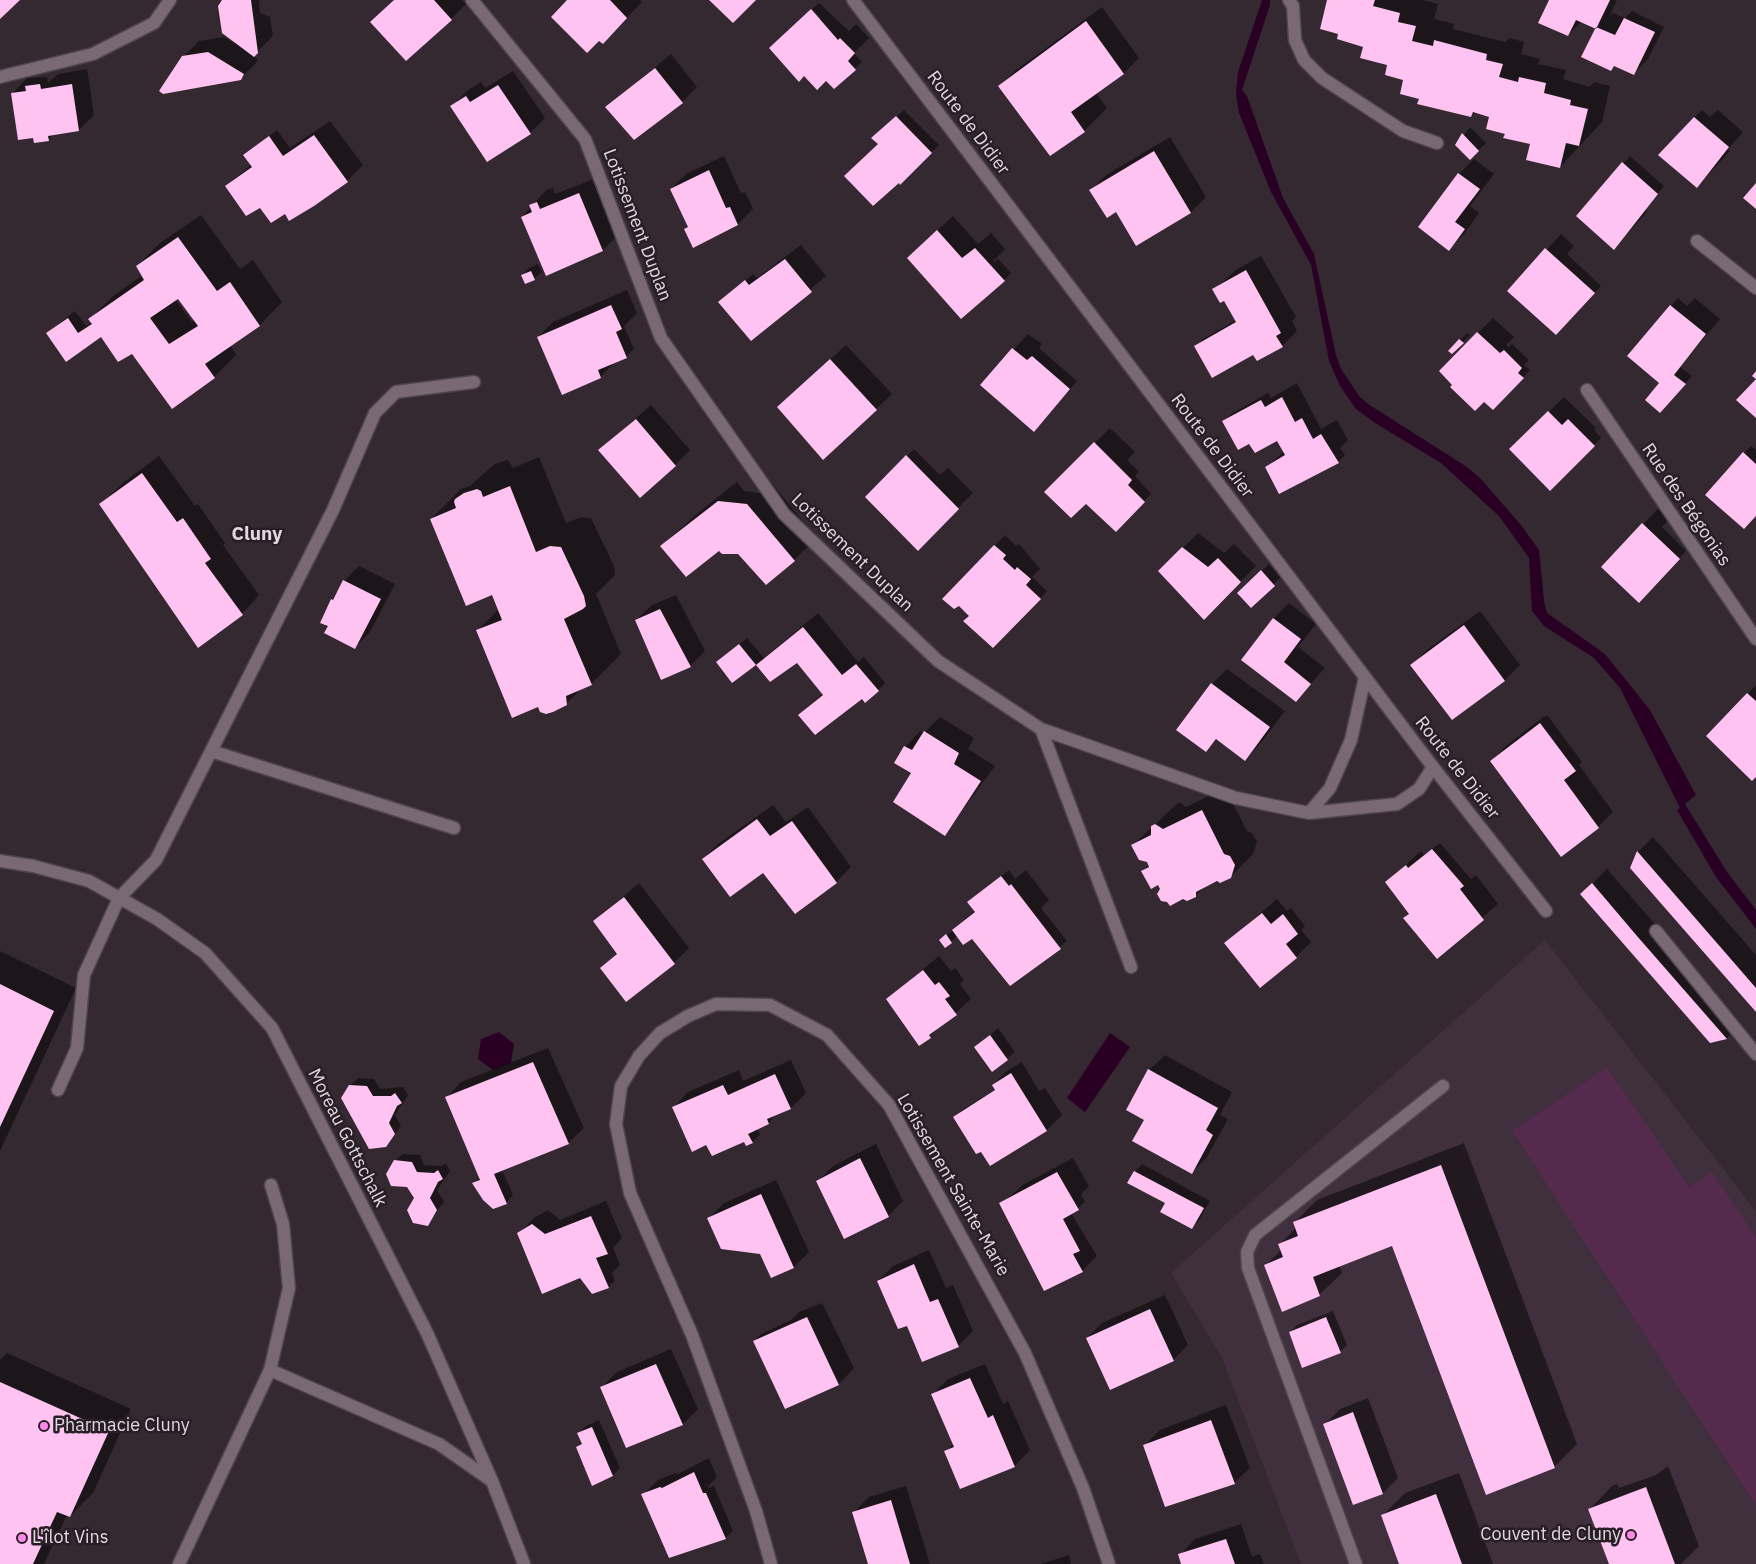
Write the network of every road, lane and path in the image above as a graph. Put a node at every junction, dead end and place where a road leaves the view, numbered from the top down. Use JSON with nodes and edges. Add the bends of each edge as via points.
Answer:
{"nodes":[{"id":1,"x":170,"y":0,"type":"edge"},
{"id":2,"x":472,"y":0,"type":"edge"},
{"id":3,"x":853,"y":0,"type":"edge"},
{"id":4,"x":1289,"y":0,"type":"edge"},
{"id":5,"x":0,"y":77,"type":"edge"},
{"id":6,"x":1437,"y":143,"type":"dead end"},
{"id":7,"x":1697,"y":241,"type":"dead end"},
{"id":8,"x":1756,"y":288,"type":"edge"},
{"id":9,"x":474,"y":382,"type":"dead end"},
{"id":10,"x":1587,"y":390,"type":"dead end"},
{"id":11,"x":1756,"y":639,"type":"edge"},
{"id":12,"x":1365,"y":678,"type":"junction"},
{"id":13,"x":1040,"y":730,"type":"junction"},
{"id":14,"x":211,"y":751,"type":"junction"},
{"id":15,"x":1433,"y":767,"type":"junction"},
{"id":16,"x":1309,"y":812,"type":"junction"},
{"id":17,"x":454,"y":828,"type":"dead end"},
{"id":18,"x":0,"y":861,"type":"edge"},
{"id":19,"x":120,"y":898,"type":"junction"},
{"id":20,"x":1546,"y":911,"type":"dead end"},
{"id":21,"x":1656,"y":931,"type":"dead end"},
{"id":22,"x":1131,"y":967,"type":"dead end"},
{"id":23,"x":1756,"y":1054,"type":"edge"},
{"id":24,"x":1443,"y":1086,"type":"dead end"},
{"id":25,"x":58,"y":1090,"type":"dead end"},
{"id":26,"x":271,"y":1185,"type":"dead end"},
{"id":27,"x":270,"y":1370,"type":"junction"},
{"id":28,"x":492,"y":1480,"type":"junction"},
{"id":29,"x":179,"y":1564,"type":"edge"},
{"id":30,"x":524,"y":1564,"type":"edge"},
{"id":31,"x":771,"y":1564,"type":"edge"},
{"id":32,"x":1109,"y":1564,"type":"edge"},
{"id":33,"x":1356,"y":1564,"type":"edge"}],
"edges":[{"from":1,"to":5,"type":"street","via":[[154,23],[93,54]]},
{"from":2,"to":13,"type":"street","name":"Lotissement Duplan","via":[[585,139],[661,338],[784,514],[938,661]]},
{"from":3,"to":12,"type":"street","name":"Route de Didier"},
{"from":4,"to":6,"type":"street","via":[[1293,6],[1295,40],[1304,60],[1322,78],[1403,131]]},
{"from":7,"to":8,"type":"street"},
{"from":9,"to":14,"type":"street","via":[[396,392],[375,413],[332,510]]},
{"from":10,"to":11,"type":"street","name":"Rue des Bégonias"},
{"from":12,"to":15,"type":"street","name":"Route de Didier"},
{"from":12,"to":16,"type":"street","via":[[1351,740],[1330,788]]},
{"from":13,"to":16,"type":"street","name":"Lotissement Duplan","via":[[1236,798]]},
{"from":13,"to":22,"type":"street"},
{"from":14,"to":17,"type":"street"},
{"from":14,"to":19,"type":"street","via":[[156,860]]},
{"from":15,"to":16,"type":"street","name":"Lotissement Duplan","via":[[1419,789],[1397,804]]},
{"from":15,"to":20,"type":"street","name":"Route de Didier"},
{"from":18,"to":19,"type":"street","name":"Moreau Gottschalk","via":[[34,866],[89,881]]},
{"from":19,"to":25,"type":"street","via":[[84,976],[77,1048]]},
{"from":19,"to":28,"type":"street","name":"Moreau Gottschalk","via":[[206,953],[272,1028],[427,1333]]},
{"from":21,"to":23,"type":"street"},
{"from":24,"to":33,"type":"street","via":[[1255,1235],[1247,1252],[1248,1268]]},
{"from":26,"to":27,"type":"street","via":[[283,1224],[289,1288]]},
{"from":27,"to":28,"type":"street","via":[[439,1444]]},
{"from":27,"to":29,"type":"street"},
{"from":28,"to":30,"type":"street","name":"Moreau Gottschalk"},
{"from":31,"to":32,"type":"street","name":"Lotissement Sainte-Marie","via":[[756,1511],[692,1336],[630,1193],[616,1124],[620,1086],[639,1056],[660,1033],[716,1004],[770,1005],[827,1034],[889,1105],[1026,1353],[1083,1488]]}]}
